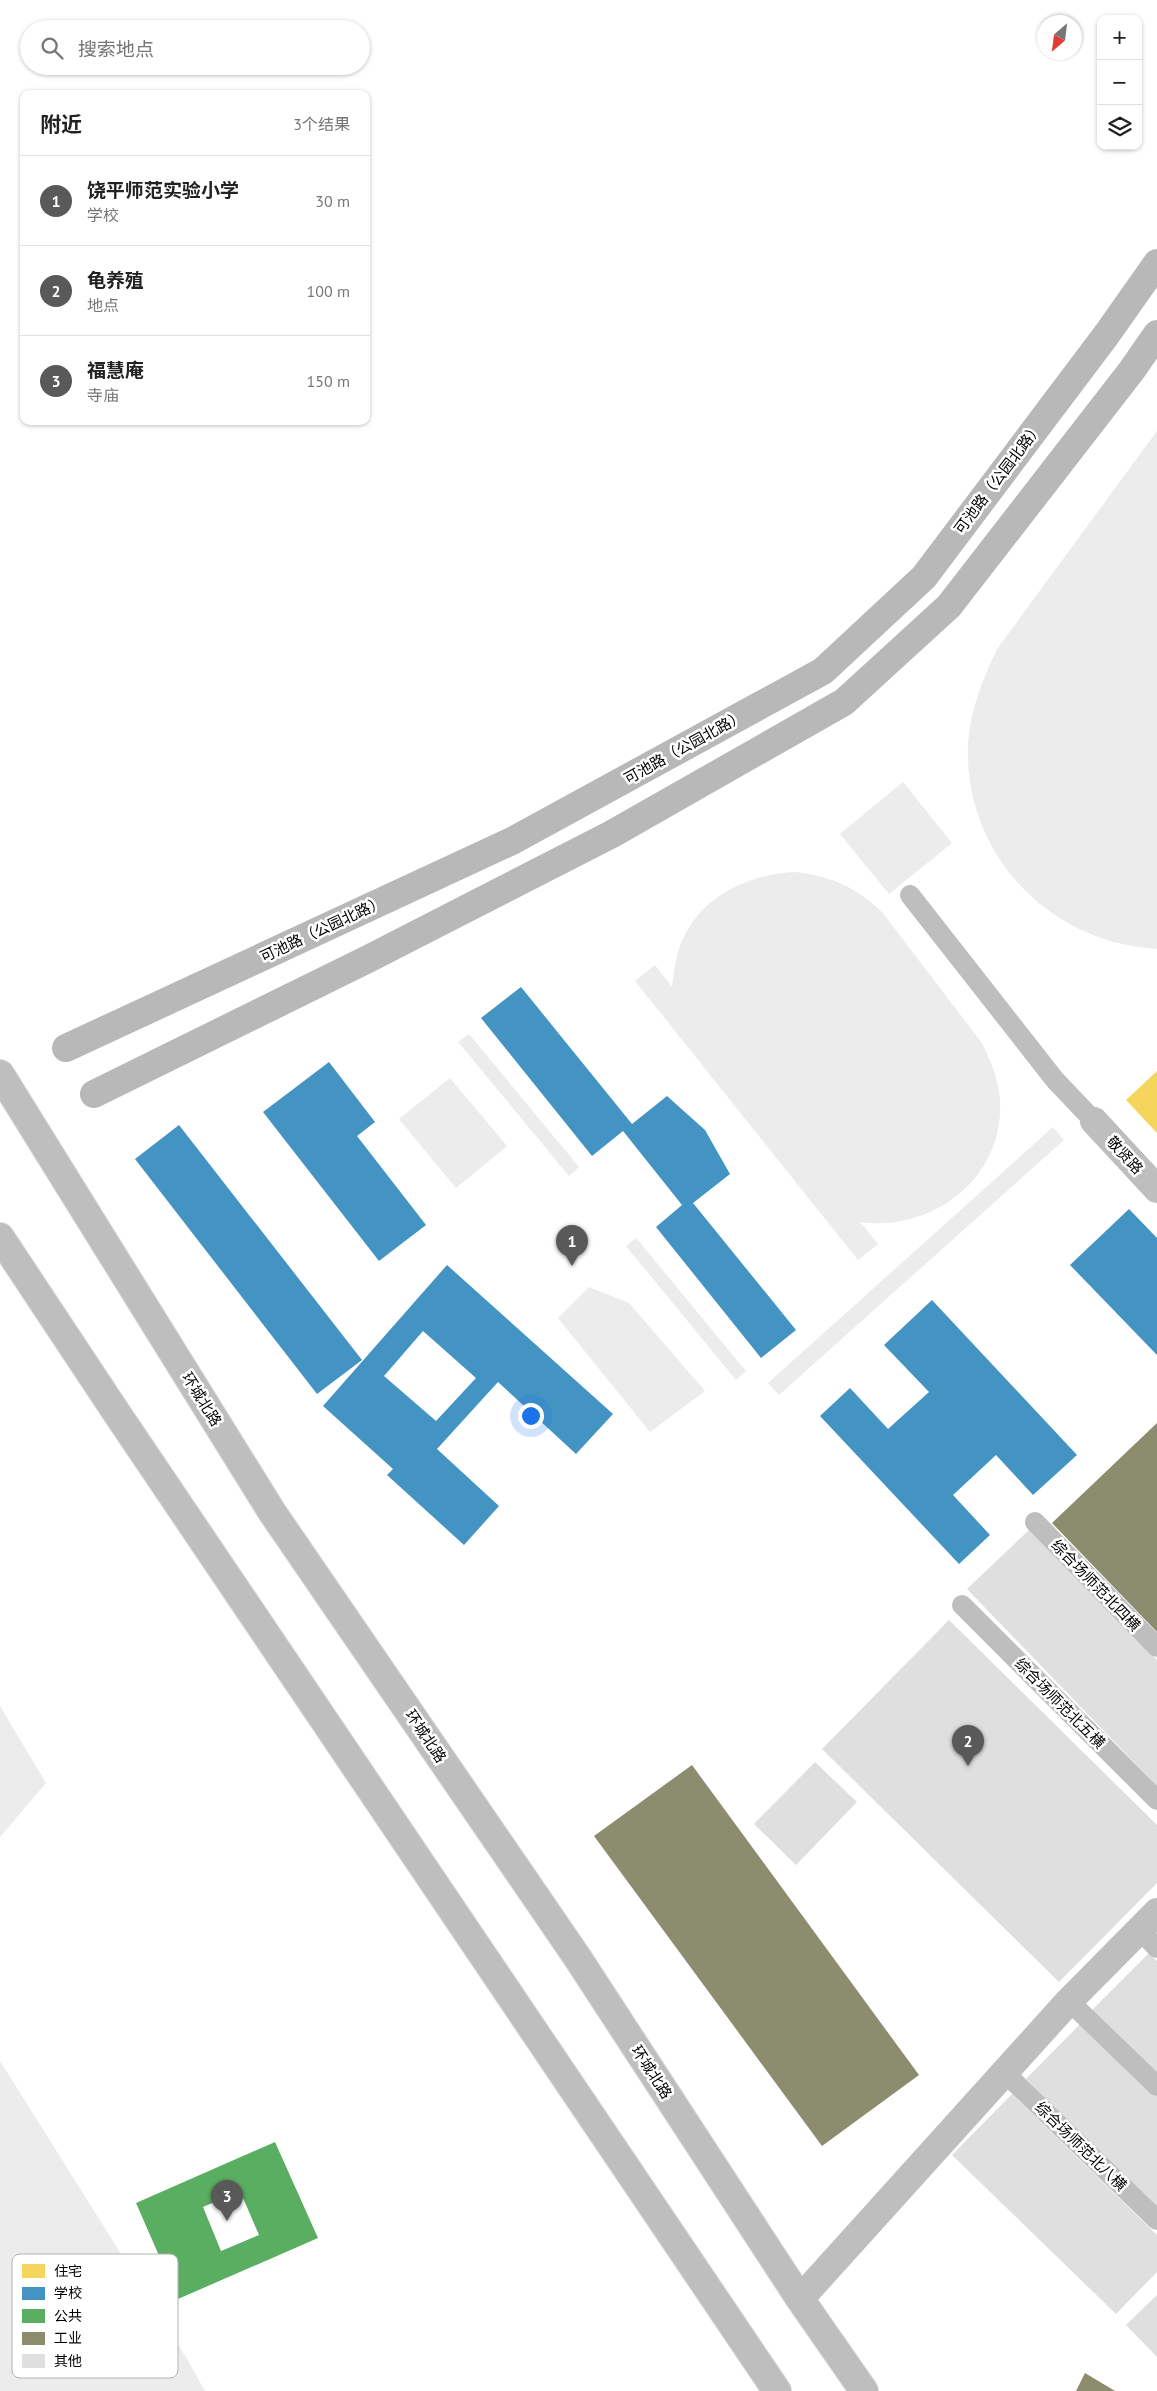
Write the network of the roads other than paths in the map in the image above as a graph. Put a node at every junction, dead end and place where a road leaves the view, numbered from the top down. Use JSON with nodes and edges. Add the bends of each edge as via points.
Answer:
{"nodes":[{"id":1,"x":1157,"y":263,"type":"edge"},
{"id":2,"x":1157,"y":334,"type":"edge"},
{"id":3,"x":910,"y":895,"type":"dead end"},
{"id":4,"x":66,"y":1048,"type":"dead end"},
{"id":5,"x":0,"y":1074,"type":"edge"},
{"id":6,"x":94,"y":1094,"type":"dead end"},
{"id":7,"x":1094,"y":1121,"type":"joint"},
{"id":8,"x":1157,"y":1189,"type":"edge"},
{"id":9,"x":0,"y":1237,"type":"edge"},
{"id":10,"x":1035,"y":1522,"type":"dead end"},
{"id":11,"x":962,"y":1605,"type":"dead end"},
{"id":12,"x":1157,"y":1647,"type":"edge"},
{"id":13,"x":1157,"y":1800,"type":"edge"},
{"id":14,"x":1151,"y":1930,"type":"edge"},
{"id":15,"x":1069,"y":2001,"type":"junction"},
{"id":16,"x":1004,"y":2072,"type":"junction"},
{"id":17,"x":1157,"y":2086,"type":"edge"},
{"id":18,"x":1157,"y":2220,"type":"edge"},
{"id":19,"x":800,"y":2298,"type":"junction"},
{"id":20,"x":777,"y":2391,"type":"edge"},
{"id":21,"x":864,"y":2391,"type":"edge"}],
"edges":[{"from":1,"to":4,"type":"main road","name":"可池路（公园北路）","via":[[924,577],[823,671],[512,841]]},
{"from":2,"to":6,"type":"main road","via":[[949,606],[844,702],[612,834]]},
{"from":3,"to":7,"type":"lane","via":[[1055,1080]]},
{"from":5,"to":19,"type":"main road","name":"环城北路","via":[[272,1512],[577,1956]]},
{"from":7,"to":8,"type":"main road","name":"敬贤路"},
{"from":9,"to":20,"type":"main road"},
{"from":10,"to":12,"type":"lane","name":"综合场师范北四横"},
{"from":11,"to":13,"type":"lane","name":"综合场师范北五横"},
{"from":14,"to":15,"type":"main road"},
{"from":15,"to":16,"type":"main road"},
{"from":15,"to":17,"type":"lane"},
{"from":16,"to":18,"type":"lane","name":"综合场师范北八横"},
{"from":16,"to":19,"type":"main road"},
{"from":19,"to":21,"type":"main road","name":"环城北路"}]}
